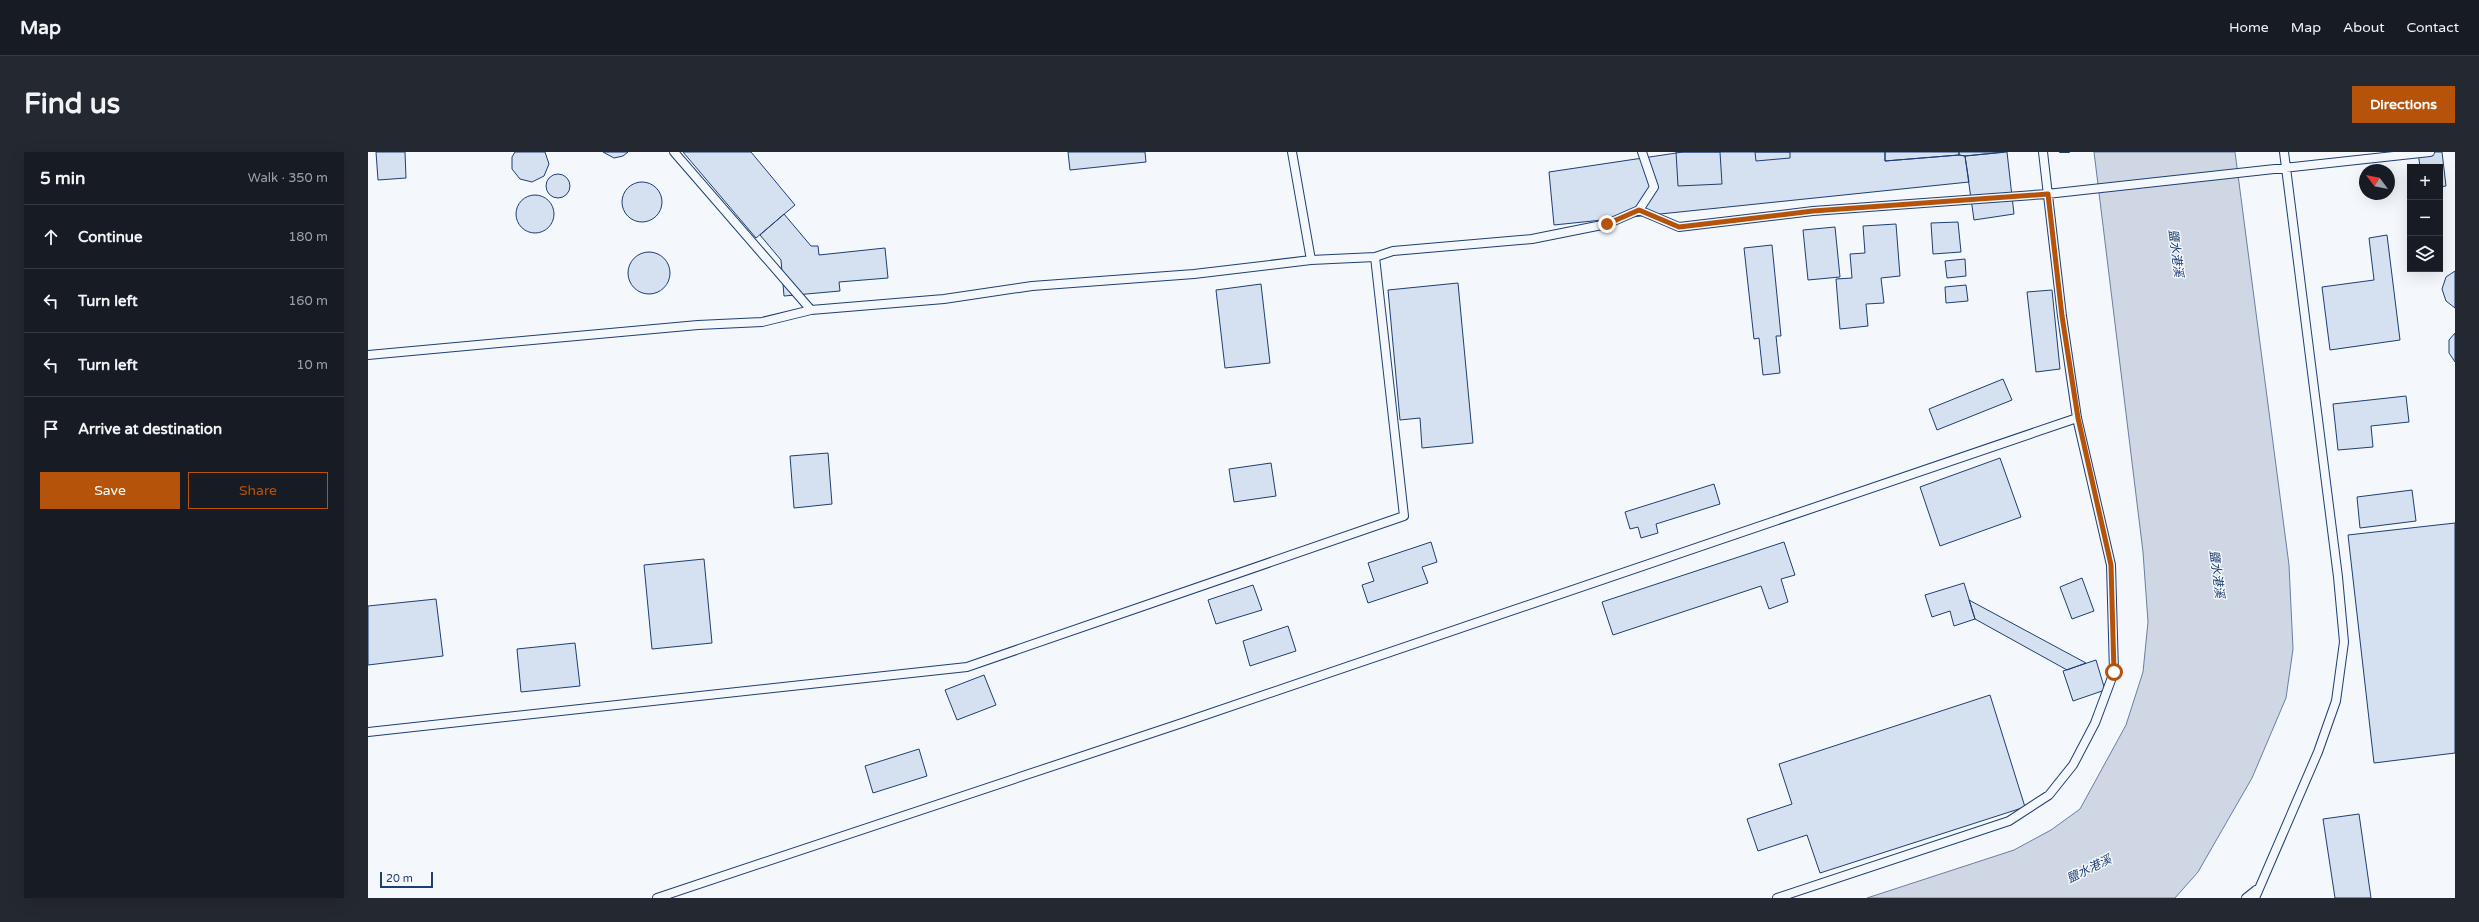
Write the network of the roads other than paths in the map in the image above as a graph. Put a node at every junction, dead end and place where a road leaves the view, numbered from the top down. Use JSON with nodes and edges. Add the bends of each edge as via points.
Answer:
{"nodes":[{"id":1,"x":674,"y":152,"type":"edge"},
{"id":2,"x":1292,"y":152,"type":"edge"},
{"id":3,"x":1642,"y":152,"type":"edge"},
{"id":4,"x":2043,"y":152,"type":"edge"},
{"id":5,"x":2284,"y":152,"type":"edge"},
{"id":6,"x":2430,"y":152,"type":"edge"},
{"id":7,"x":2285,"y":167,"type":"junction"},
{"id":8,"x":2048,"y":194,"type":"junction"},
{"id":9,"x":1639,"y":210,"type":"junction"},
{"id":10,"x":1374,"y":257,"type":"junction"},
{"id":11,"x":1311,"y":260,"type":"junction"},
{"id":12,"x":811,"y":310,"type":"junction"},
{"id":13,"x":368,"y":355,"type":"edge"},
{"id":14,"x":2078,"y":418,"type":"junction"},
{"id":15,"x":368,"y":732,"type":"edge"},
{"id":16,"x":2255,"y":894,"type":"edge"},
{"id":17,"x":657,"y":898,"type":"edge"},
{"id":18,"x":1777,"y":898,"type":"edge"},
{"id":19,"x":2246,"y":898,"type":"edge"}],
"edges":[{"from":1,"to":12,"type":"lane"},
{"from":2,"to":11,"type":"lane"},
{"from":3,"to":9,"type":"lane","via":[[1654,187]]},
{"from":4,"to":8,"type":"lane"},
{"from":5,"to":7,"type":"lane"},
{"from":6,"to":7,"type":"lane"},
{"from":7,"to":8,"type":"lane"},
{"from":7,"to":16,"type":"lane","via":[[2338,577],[2344,642],[2336,701],[2318,752]]},
{"from":8,"to":9,"type":"lane","via":[[1813,211],[1679,227]]},
{"from":8,"to":14,"type":"lane","via":[[2062,316]]},
{"from":9,"to":10,"type":"lane","via":[[1607,224],[1532,239],[1393,251]]},
{"from":10,"to":11,"type":"lane"},
{"from":10,"to":15,"type":"lane","via":[[1404,516],[967,667]]},
{"from":11,"to":12,"type":"lane","via":[[1194,274],[1032,286],[944,299]]},
{"from":12,"to":13,"type":"lane","via":[[762,322],[698,325]]},
{"from":14,"to":17,"type":"lane","via":[[1011,781]]},
{"from":14,"to":18,"type":"lane","via":[[2111,565],[2114,672],[2095,723],[2073,765],[2050,795],[2009,821]]},
{"from":16,"to":19,"type":"lane"}]}
